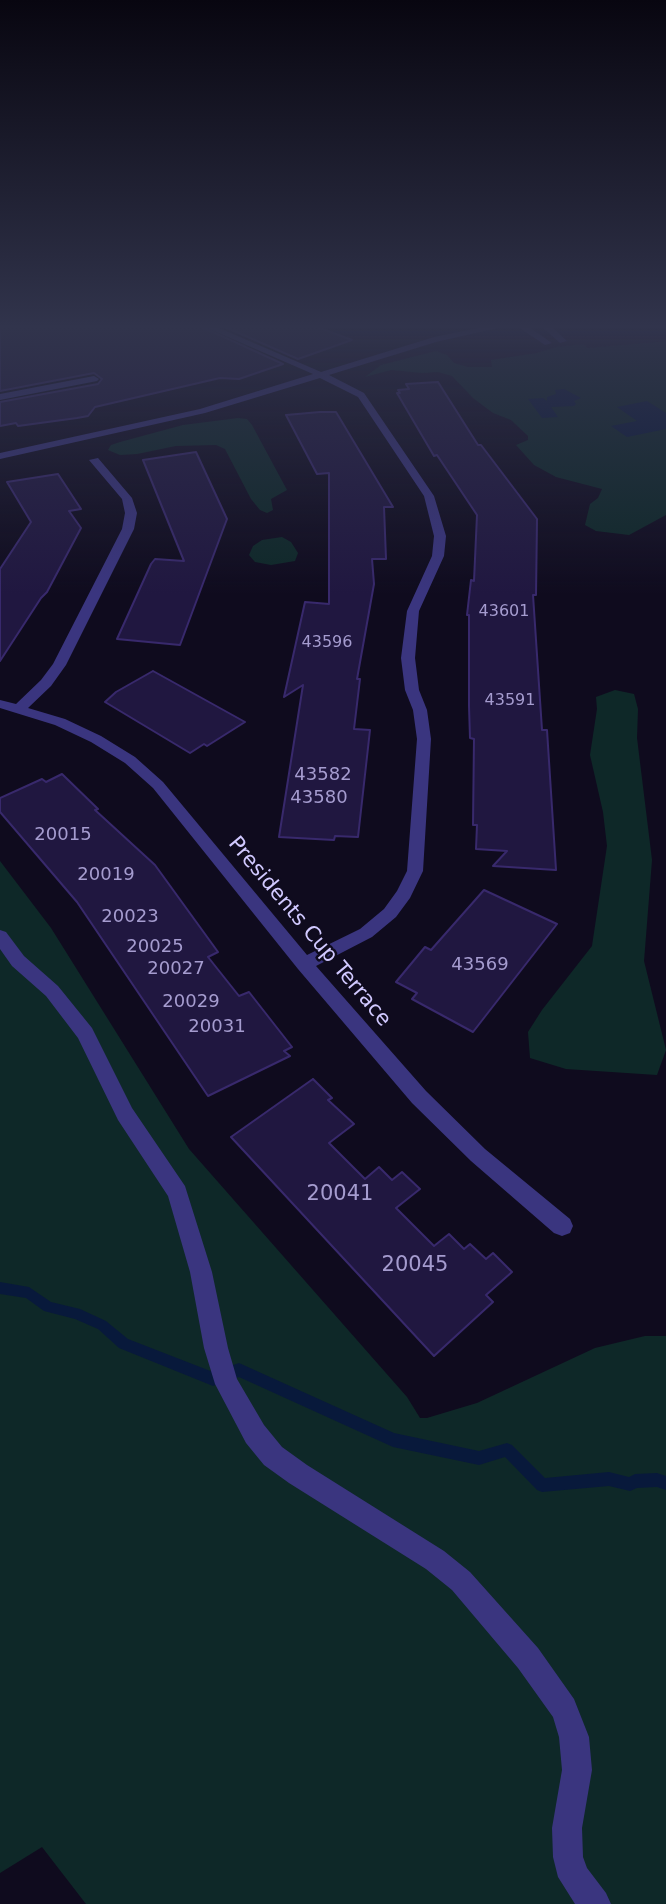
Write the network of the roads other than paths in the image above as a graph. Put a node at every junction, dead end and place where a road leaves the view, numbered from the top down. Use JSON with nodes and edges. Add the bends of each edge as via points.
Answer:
{"nodes":[{"id":1,"x":182,"y":416,"type":"edge"},
{"id":2,"x":375,"y":416,"type":"edge"},
{"id":3,"x":0,"y":456,"type":"edge"},
{"id":4,"x":94,"y":460,"type":"dead end"},
{"id":5,"x":0,"y":704,"type":"edge"},
{"id":6,"x":20,"y":708,"type":"junction"},
{"id":7,"x":0,"y":936,"type":"edge"},
{"id":8,"x":304,"y":964,"type":"junction"},
{"id":9,"x":562,"y":1226,"type":"dead end"},
{"id":10,"x":595,"y":1904,"type":"edge"}],
"edges":[{"from":1,"to":3,"type":"street"},
{"from":2,"to":8,"type":"street","via":[[429,496],[440,536],[438,556],[413,611],[408,658],[424,739],[415,870],[390,913],[366,933]]},
{"from":4,"to":6,"type":"street","via":[[127,498],[131,513],[128,529],[59,665]]},
{"from":5,"to":6,"type":"street","name":"Presidents Cup Terrace"},
{"from":6,"to":8,"type":"street","name":"Presidents Cup Terrace","via":[[96,739],[158,785]]},
{"from":7,"to":10,"type":"street","via":[[85,1033],[125,1114],[178,1193],[227,1384],[255,1434],[273,1456],[329,1496],[461,1581],[528,1658],[564,1709],[574,1737],[577,1770],[567,1828],[569,1857],[575,1877]]},
{"from":8,"to":9,"type":"street","name":"Presidents Cup Terrace","via":[[419,1097],[478,1155]]}]}
